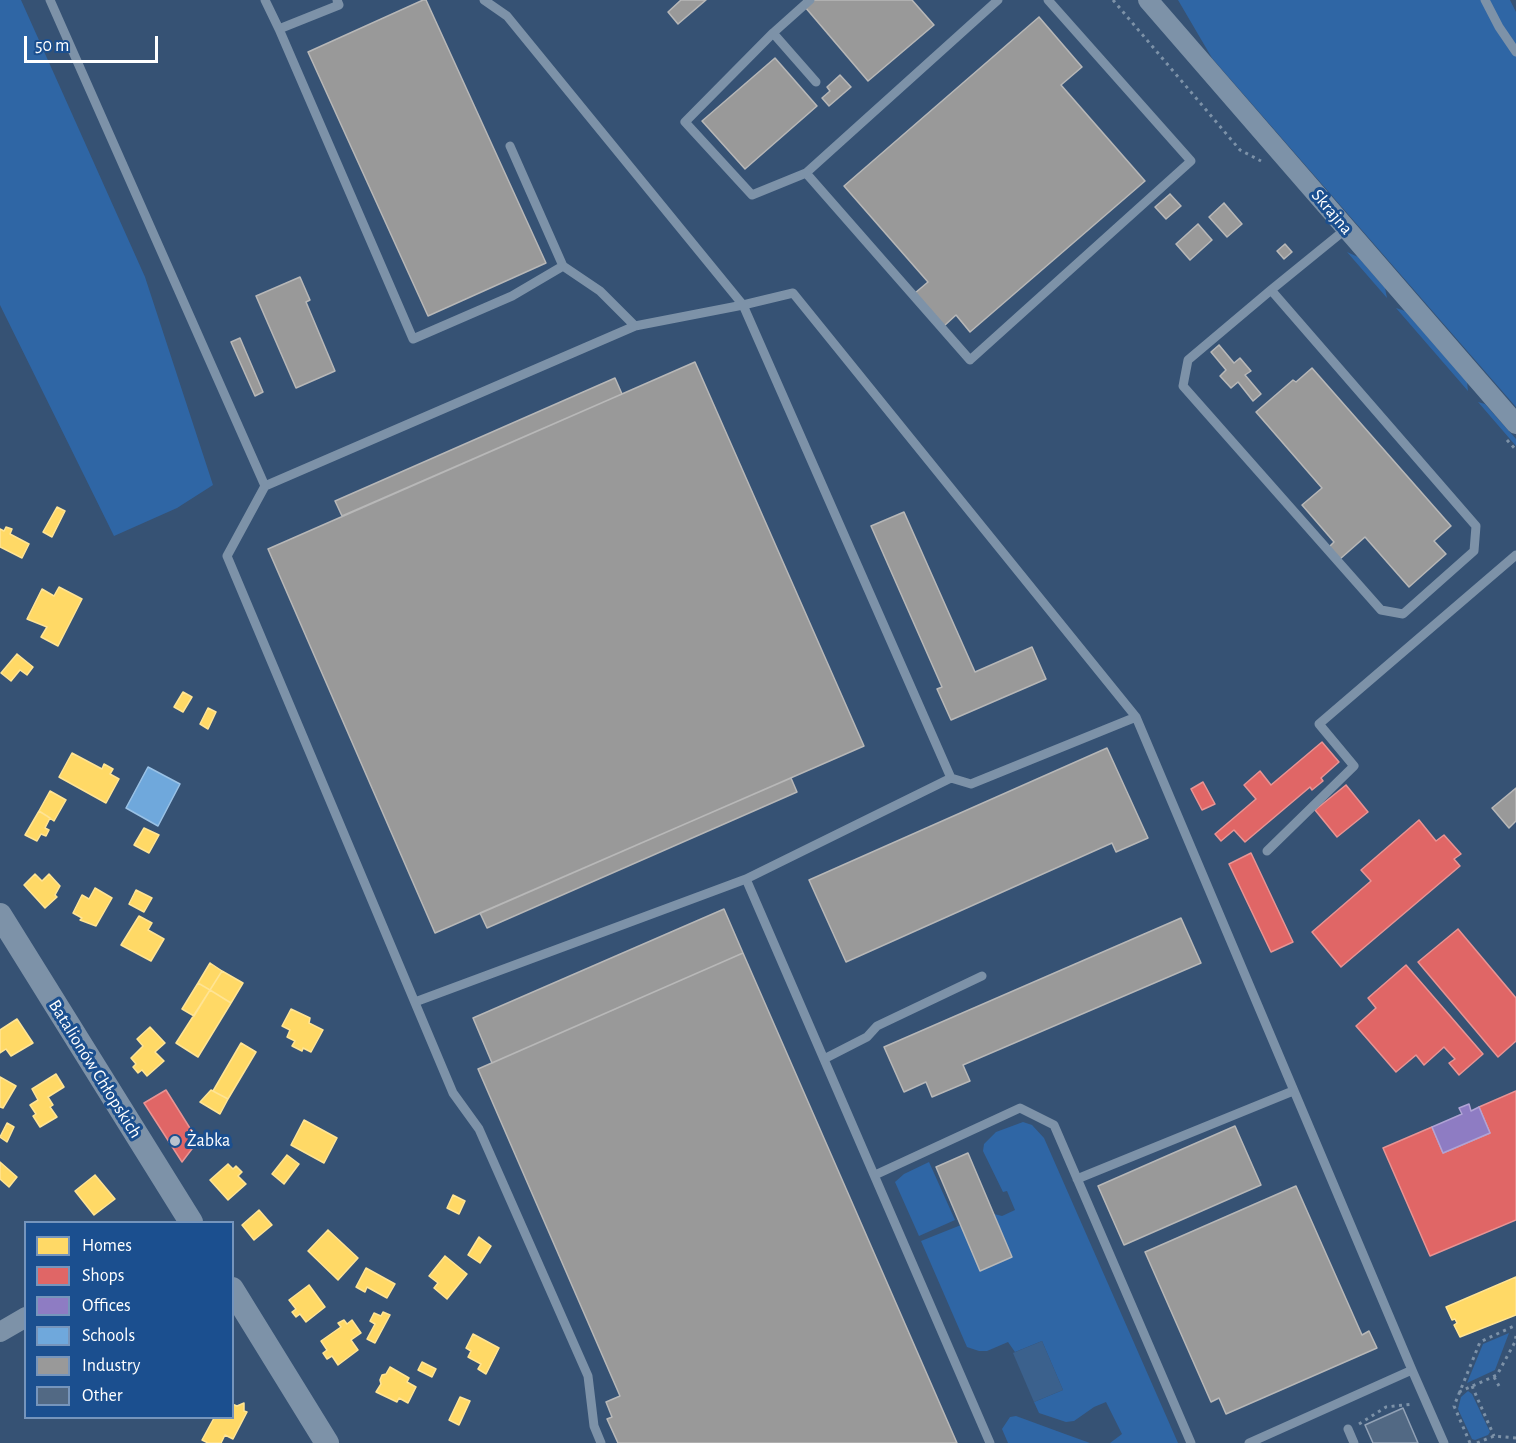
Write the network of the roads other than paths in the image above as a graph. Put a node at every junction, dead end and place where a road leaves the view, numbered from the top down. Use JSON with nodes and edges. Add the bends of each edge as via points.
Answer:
{"nodes":[{"id":1,"x":50,"y":0,"type":"edge"},
{"id":2,"x":265,"y":0,"type":"edge"},
{"id":3,"x":337,"y":0,"type":"edge"},
{"id":4,"x":483,"y":0,"type":"edge"},
{"id":5,"x":810,"y":0,"type":"edge"},
{"id":6,"x":998,"y":0,"type":"edge"},
{"id":7,"x":1048,"y":0,"type":"edge"},
{"id":8,"x":1148,"y":0,"type":"edge"},
{"id":9,"x":1485,"y":0,"type":"edge"},
{"id":10,"x":279,"y":29,"type":"junction"},
{"id":11,"x":773,"y":33,"type":"junction"},
{"id":12,"x":1516,"y":52,"type":"edge"},
{"id":13,"x":816,"y":82,"type":"dead end"},
{"id":14,"x":510,"y":146,"type":"dead end"},
{"id":15,"x":806,"y":173,"type":"junction"},
{"id":16,"x":1346,"y":229,"type":"junction"},
{"id":17,"x":563,"y":266,"type":"junction"},
{"id":18,"x":1271,"y":290,"type":"junction"},
{"id":19,"x":743,"y":305,"type":"junction"},
{"id":20,"x":635,"y":326,"type":"junction"},
{"id":21,"x":1509,"y":430,"type":"edge"},
{"id":22,"x":265,"y":486,"type":"junction"},
{"id":23,"x":1516,"y":555,"type":"edge"},
{"id":24,"x":1136,"y":717,"type":"junction"},
{"id":25,"x":951,"y":778,"type":"junction"},
{"id":26,"x":1267,"y":851,"type":"dead end"},
{"id":27,"x":746,"y":879,"type":"junction"},
{"id":28,"x":0,"y":915,"type":"edge"},
{"id":29,"x":982,"y":976,"type":"dead end"},
{"id":30,"x":415,"y":1002,"type":"junction"},
{"id":31,"x":824,"y":1059,"type":"junction"},
{"id":32,"x":1293,"y":1091,"type":"junction"},
{"id":33,"x":875,"y":1174,"type":"junction"},
{"id":34,"x":1077,"y":1179,"type":"junction"},
{"id":35,"x":186,"y":1221,"type":"edge"},
{"id":36,"x":234,"y":1292,"type":"edge"},
{"id":37,"x":24,"y":1318,"type":"edge"},
{"id":38,"x":0,"y":1332,"type":"edge"},
{"id":39,"x":1412,"y":1370,"type":"junction"},
{"id":40,"x":1351,"y":1428,"type":"road end"},
{"id":41,"x":327,"y":1443,"type":"edge"},
{"id":42,"x":601,"y":1443,"type":"edge"},
{"id":43,"x":990,"y":1443,"type":"edge"},
{"id":44,"x":1191,"y":1443,"type":"edge"},
{"id":45,"x":1249,"y":1443,"type":"edge"},
{"id":46,"x":1354,"y":1443,"type":"edge"},
{"id":47,"x":1444,"y":1443,"type":"edge"}],
"edges":[{"from":1,"to":22,"type":"lane"},
{"from":2,"to":10,"type":"lane"},
{"from":3,"to":10,"type":"lane","via":[[339,5]]},
{"from":4,"to":19,"type":"lane","via":[[507,16]]},
{"from":5,"to":11,"type":"lane"},
{"from":6,"to":15,"type":"lane"},
{"from":7,"to":15,"type":"lane","via":[[1191,161],[970,360]]},
{"from":8,"to":16,"type":"street","name":"Skrajna"},
{"from":9,"to":12,"type":"lane"},
{"from":10,"to":17,"type":"lane","via":[[413,339],[512,296]]},
{"from":11,"to":13,"type":"lane"},
{"from":11,"to":15,"type":"lane","via":[[686,122],[752,195]]},
{"from":14,"to":17,"type":"lane"},
{"from":16,"to":18,"type":"lane"},
{"from":16,"to":21,"type":"street","name":"Skrajna"},
{"from":17,"to":20,"type":"lane","via":[[600,291]]},
{"from":18,"to":18,"type":"lane","via":[[1188,360],[1183,386],[1381,610],[1403,614],[1474,551],[1476,526]]},
{"from":19,"to":20,"type":"lane"},
{"from":19,"to":24,"type":"lane","via":[[793,293]]},
{"from":19,"to":25,"type":"lane"},
{"from":20,"to":22,"type":"lane"},
{"from":22,"to":30,"type":"lane","via":[[227,556]]},
{"from":23,"to":26,"type":"lane","via":[[1319,724],[1354,766]]},
{"from":24,"to":25,"type":"lane","via":[[971,784]]},
{"from":24,"to":32,"type":"lane"},
{"from":25,"to":27,"type":"lane"},
{"from":27,"to":30,"type":"lane"},
{"from":27,"to":31,"type":"lane"},
{"from":28,"to":35,"type":"street","name":"Batalionów Chłopskich"},
{"from":29,"to":31,"type":"lane","via":[[877,1026],[867,1037]]},
{"from":30,"to":42,"type":"lane","via":[[453,1093],[479,1129],[588,1376],[594,1426]]},
{"from":31,"to":33,"type":"lane"},
{"from":32,"to":34,"type":"lane"},
{"from":32,"to":39,"type":"lane"},
{"from":33,"to":34,"type":"lane","via":[[1020,1108],[1054,1125]]},
{"from":33,"to":43,"type":"lane"},
{"from":34,"to":44,"type":"lane"},
{"from":36,"to":41,"type":"street"},
{"from":37,"to":38,"type":"street"},
{"from":39,"to":45,"type":"lane"},
{"from":39,"to":47,"type":"lane"},
{"from":40,"to":46,"type":"lane"}]}
